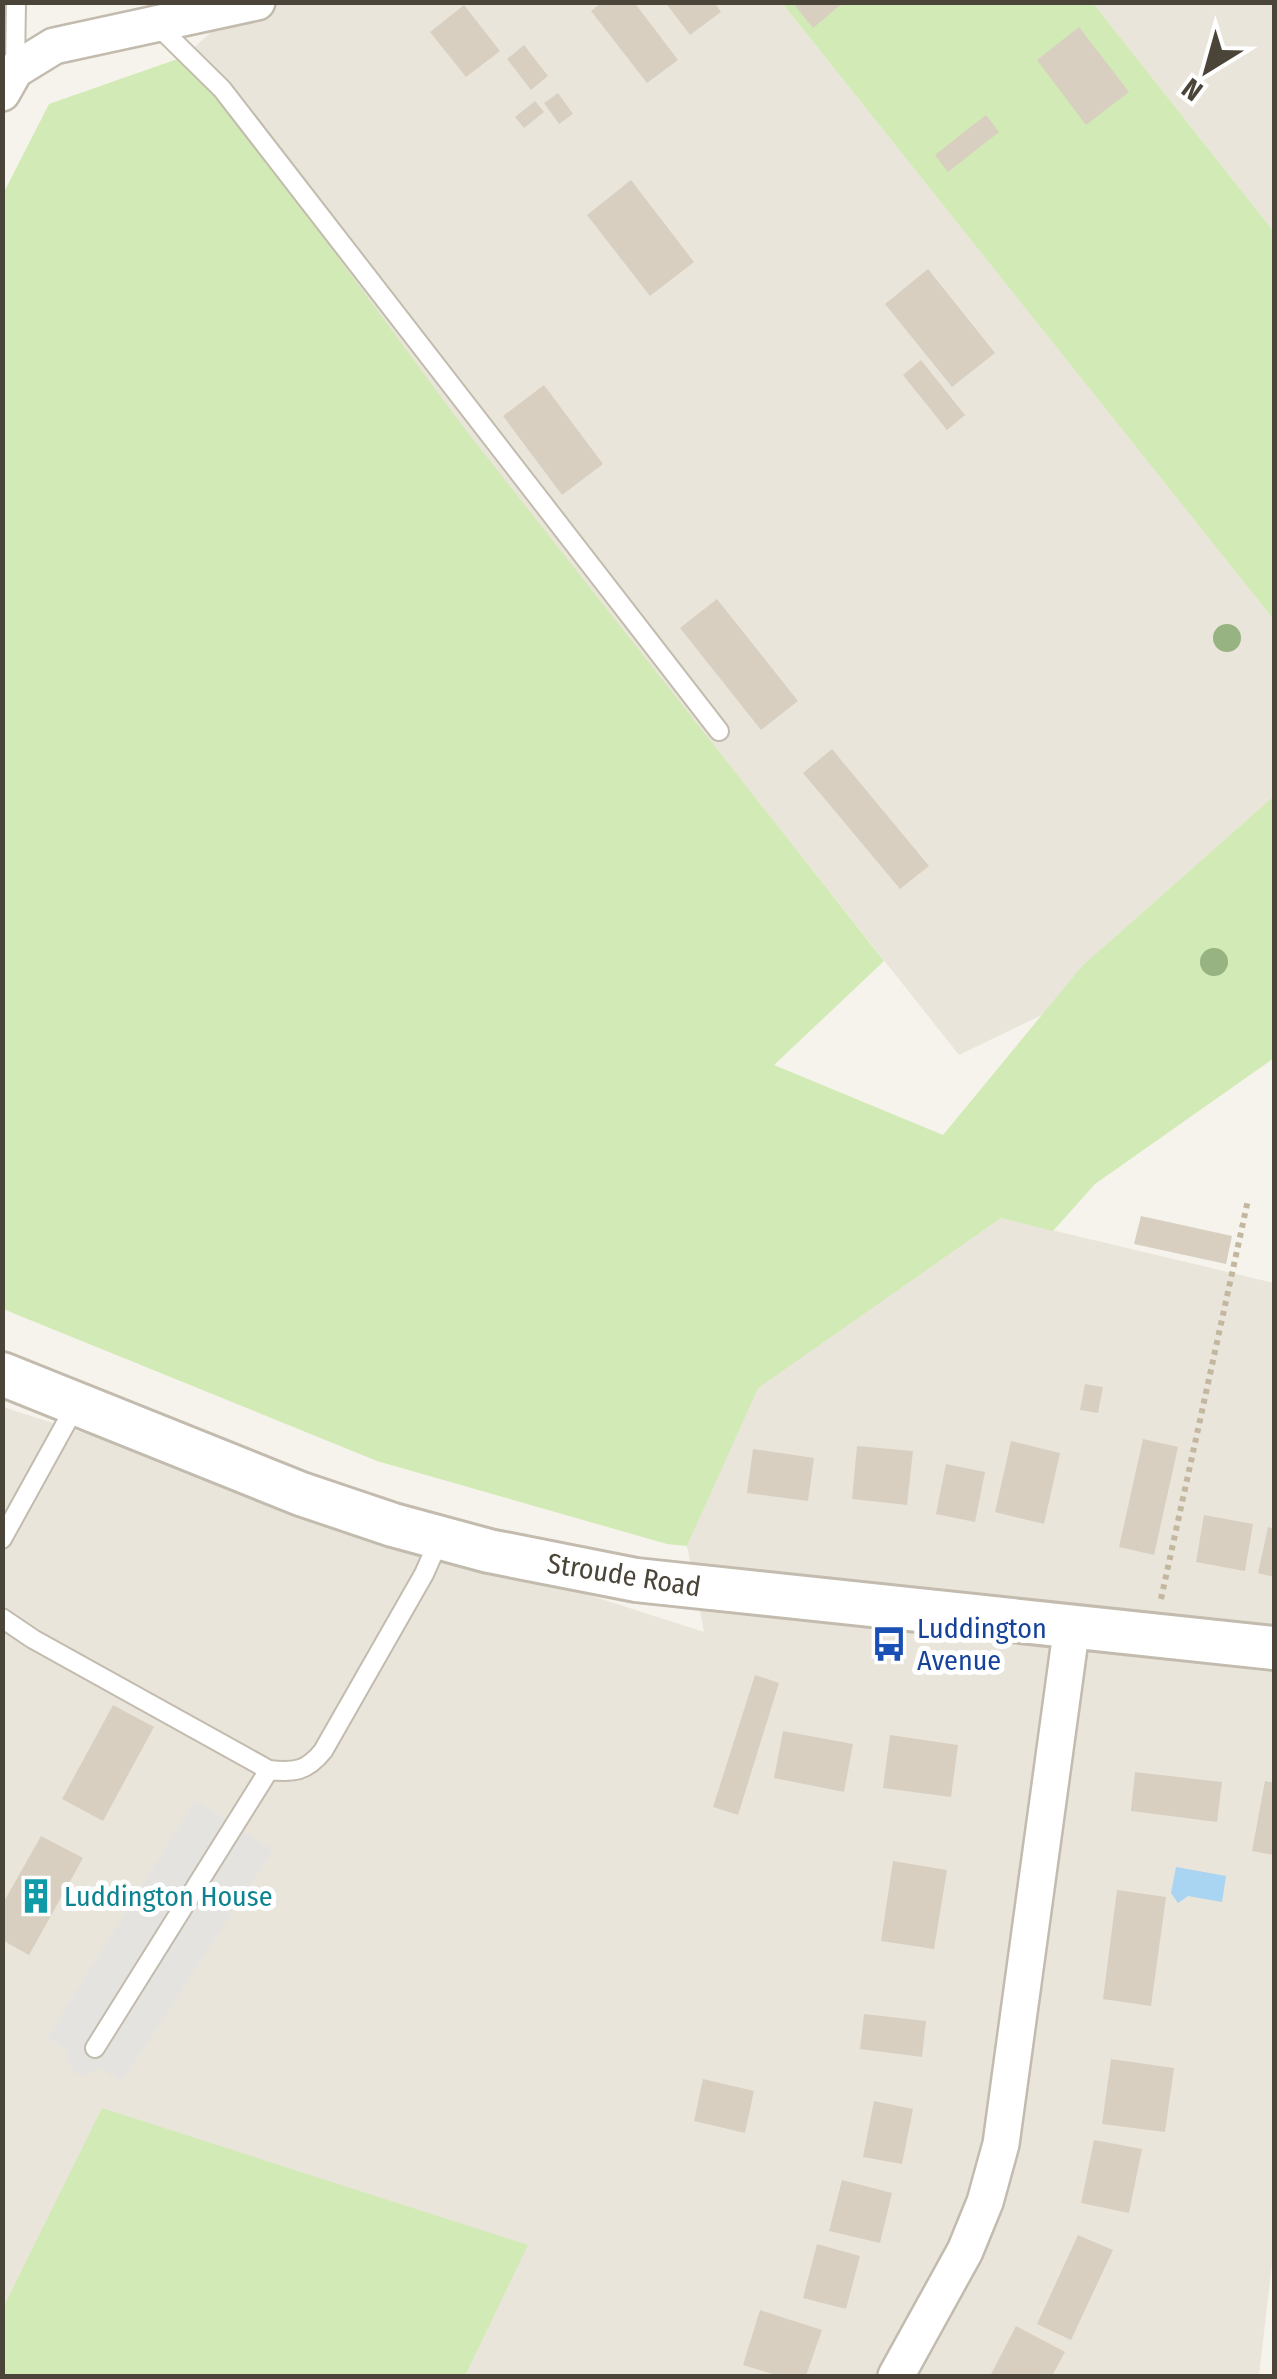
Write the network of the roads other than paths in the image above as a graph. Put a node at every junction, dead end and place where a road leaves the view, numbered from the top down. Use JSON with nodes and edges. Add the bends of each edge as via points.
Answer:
{"nodes":[{"id":1,"x":16,"y":2,"type":"edge"},
{"id":2,"x":258,"y":2,"type":"edge"},
{"id":3,"x":156,"y":24,"type":"junction"},
{"id":4,"x":9,"y":82,"type":"edge"},
{"id":5,"x":718,"y":731,"type":"dead end"},
{"id":6,"x":2,"y":1374,"type":"edge"},
{"id":7,"x":76,"y":1404,"type":"junction"},
{"id":8,"x":440,"y":1537,"type":"junction"},
{"id":9,"x":2,"y":1539,"type":"edge"},
{"id":10,"x":2,"y":1618,"type":"edge"},
{"id":11,"x":1069,"y":1626,"type":"junction"},
{"id":12,"x":1274,"y":1648,"type":"edge"},
{"id":13,"x":269,"y":1770,"type":"junction"},
{"id":14,"x":95,"y":2048,"type":"dead end"},
{"id":15,"x":896,"y":2376,"type":"edge"}],
"edges":[{"from":1,"to":4,"type":"lane"},
{"from":2,"to":3,"type":"street"},
{"from":3,"to":4,"type":"street","via":[[54,46]]},
{"from":3,"to":5,"type":"lane","via":[[222,89]]},
{"from":6,"to":7,"type":"street","name":"Stroude Road"},
{"from":7,"to":8,"type":"street","name":"Stroude Road","via":[[301,1494]]},
{"from":7,"to":9,"type":"lane"},
{"from":8,"to":11,"type":"street","name":"Stroude Road","via":[[636,1580]]},
{"from":8,"to":13,"type":"lane","via":[[312,1766]]},
{"from":10,"to":13,"type":"lane"},
{"from":11,"to":12,"type":"street","name":"Stroude Road"},
{"from":11,"to":15,"type":"street","via":[[1001,2144],[965,2251]]},
{"from":13,"to":14,"type":"lane"}]}
